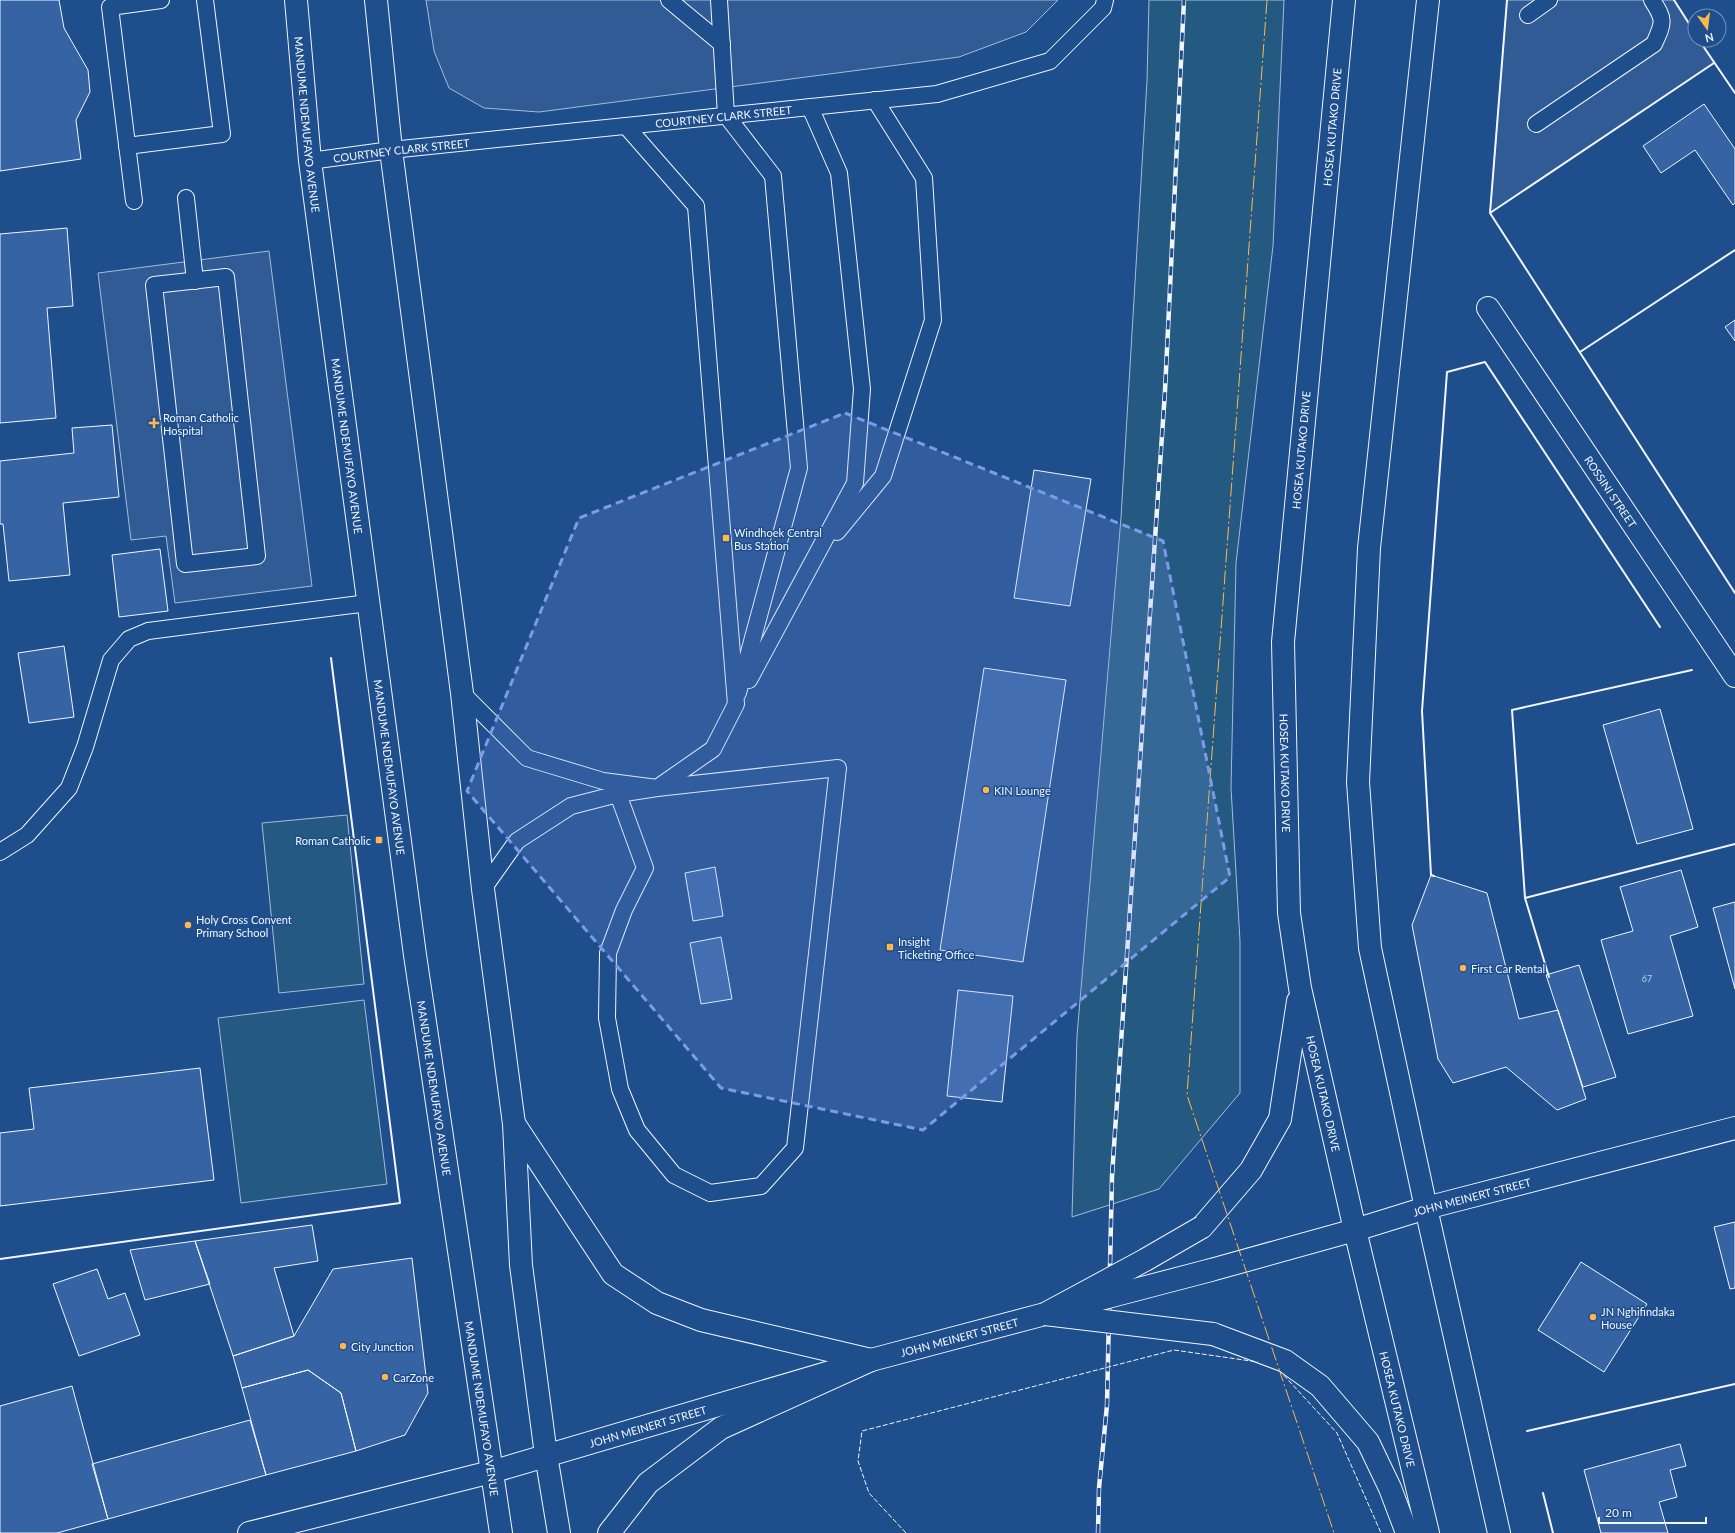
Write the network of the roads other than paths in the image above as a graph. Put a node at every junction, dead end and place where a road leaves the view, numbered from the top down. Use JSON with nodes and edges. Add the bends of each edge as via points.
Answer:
{"nodes":[{"id":1,"x":161,"y":0,"type":"edge"},
{"id":2,"x":205,"y":0,"type":"edge"},
{"id":3,"x":296,"y":0,"type":"edge"},
{"id":4,"x":376,"y":0,"type":"edge"},
{"id":5,"x":669,"y":0,"type":"edge"},
{"id":6,"x":720,"y":0,"type":"edge"},
{"id":7,"x":1106,"y":0,"type":"edge"},
{"id":8,"x":1344,"y":0,"type":"edge"},
{"id":9,"x":1428,"y":0,"type":"edge"},
{"id":10,"x":1549,"y":0,"type":"edge"},
{"id":11,"x":1652,"y":0,"type":"edge"},
{"id":12,"x":1528,"y":15,"type":"dead end"},
{"id":13,"x":722,"y":44,"type":"junction"},
{"id":14,"x":875,"y":100,"type":"junction"},
{"id":15,"x":810,"y":107,"type":"junction"},
{"id":16,"x":726,"y":115,"type":"junction"},
{"id":17,"x":1536,"y":124,"type":"dead end"},
{"id":18,"x":626,"y":126,"type":"junction"},
{"id":19,"x":127,"y":146,"type":"junction"},
{"id":20,"x":391,"y":150,"type":"junction"},
{"id":21,"x":310,"y":161,"type":"junction"},
{"id":22,"x":186,"y":198,"type":"dead end"},
{"id":23,"x":134,"y":201,"type":"dead end"},
{"id":24,"x":195,"y":281,"type":"junction"},
{"id":25,"x":1488,"y":308,"type":"dead end"},
{"id":26,"x":810,"y":566,"type":"junction"},
{"id":27,"x":368,"y":603,"type":"junction"},
{"id":28,"x":1735,"y":676,"type":"edge"},
{"id":29,"x":462,"y":694,"type":"junction"},
{"id":30,"x":736,"y":704,"type":"junction"},
{"id":31,"x":657,"y":788,"type":"junction"},
{"id":32,"x":618,"y":794,"type":"junction"},
{"id":33,"x":0,"y":852,"type":"edge"},
{"id":34,"x":483,"y":889,"type":"junction"},
{"id":35,"x":1300,"y":988,"type":"junction"},
{"id":36,"x":514,"y":1124,"type":"junction"},
{"id":37,"x":1735,"y":1128,"type":"edge"},
{"id":38,"x":1426,"y":1208,"type":"junction"},
{"id":39,"x":1355,"y":1230,"type":"junction"},
{"id":40,"x":1045,"y":1314,"type":"junction"},
{"id":41,"x":871,"y":1360,"type":"junction"},
{"id":42,"x":546,"y":1455,"type":"junction"},
{"id":43,"x":491,"y":1472,"type":"junction"},
{"id":44,"x":249,"y":1533,"type":"edge"},
{"id":45,"x":500,"y":1533,"type":"edge"},
{"id":46,"x":560,"y":1533,"type":"edge"},
{"id":47,"x":609,"y":1533,"type":"edge"},
{"id":48,"x":1407,"y":1533,"type":"edge"},
{"id":49,"x":1428,"y":1533,"type":"edge"},
{"id":50,"x":1499,"y":1533,"type":"edge"}],
"edges":[{"from":1,"to":19,"type":"lane","via":[[110,7]]},
{"from":2,"to":19,"type":"lane","via":[[222,134]]},
{"from":3,"to":21,"type":"main road","name":"MANDUME NDEMUFAYO AVENUE"},
{"from":4,"to":20,"type":"main road"},
{"from":5,"to":13,"type":"lane"},
{"from":6,"to":13,"type":"lane"},
{"from":7,"to":14,"type":"lane","name":"COURTNEY CLARK STREET","via":[[1103,8],[1050,61],[937,94]]},
{"from":8,"to":35,"type":"main road","name":"HOSEA KUTAKO DRIVE","via":[[1283,642],[1289,913]]},
{"from":9,"to":38,"type":"main road","via":[[1369,548],[1358,782],[1370,948]]},
{"from":10,"to":12,"type":"lane"},
{"from":11,"to":17,"type":"lane","via":[[1662,16],[1661,30],[1654,44]]},
{"from":13,"to":16,"type":"lane"},
{"from":14,"to":15,"type":"lane","name":"COURTNEY CLARK STREET"},
{"from":14,"to":26,"type":"lane","via":[[924,178],[933,320],[882,476]]},
{"from":15,"to":16,"type":"lane","name":"COURTNEY CLARK STREET"},
{"from":15,"to":26,"type":"lane","via":[[839,173],[862,389],[856,483]]},
{"from":16,"to":18,"type":"lane","name":"COURTNEY CLARK STREET"},
{"from":16,"to":30,"type":"lane","via":[[773,176],[799,468]]},
{"from":18,"to":20,"type":"lane","name":"COURTNEY CLARK STREET"},
{"from":18,"to":30,"type":"lane","via":[[696,206]]},
{"from":19,"to":23,"type":"lane"},
{"from":20,"to":21,"type":"lane","name":"COURTNEY CLARK STREET"},
{"from":20,"to":29,"type":"main road"},
{"from":21,"to":27,"type":"main road","name":"MANDUME NDEMUFAYO AVENUE"},
{"from":22,"to":24,"type":"lane"},
{"from":24,"to":24,"type":"lane","via":[[154,285],[185,564],[257,556],[226,277]]},
{"from":25,"to":28,"type":"main road","name":"ROSSINI STREET"},
{"from":26,"to":30,"type":"lane"},
{"from":27,"to":33,"type":"lane","via":[[148,631],[129,639],[111,660],[85,747],[69,788],[27,835]]},
{"from":27,"to":43,"type":"main road","name":"MANDUME NDEMUFAYO AVENUE","via":[[416,963]]},
{"from":29,"to":31,"type":"lane","via":[[527,758],[603,781]]},
{"from":29,"to":34,"type":"main road"},
{"from":30,"to":31,"type":"lane","via":[[713,749]]},
{"from":31,"to":32,"type":"lane"},
{"from":31,"to":32,"type":"lane","via":[[838,768],[795,1148],[761,1186],[710,1193],[674,1175],[637,1130],[620,1089],[607,1018],[608,953],[624,910],[645,868]]},
{"from":32,"to":34,"type":"lane","via":[[571,806],[516,841]]},
{"from":34,"to":36,"type":"main road"},
{"from":35,"to":39,"type":"main road","name":"HOSEA KUTAKO DRIVE"},
{"from":35,"to":40,"type":"main road","bridge":true,"via":[[1280,1119],[1251,1170],[1202,1226]]},
{"from":36,"to":41,"type":"main road","via":[[612,1274],[657,1303],[700,1320]]},
{"from":36,"to":42,"type":"main road","via":[[521,1265]]},
{"from":37,"to":38,"type":"main road","name":"JOHN MEINERT STREET"},
{"from":38,"to":39,"type":"main road","name":"JOHN MEINERT STREET"},
{"from":38,"to":50,"type":"main road"},
{"from":39,"to":40,"type":"main road","name":"JOHN MEINERT STREET","bridge":true},
{"from":39,"to":49,"type":"main road","name":"HOSEA KUTAKO DRIVE"},
{"from":40,"to":41,"type":"main road","name":"JOHN MEINERT STREET"},
{"from":40,"to":48,"type":"main road","bridge":true,"via":[[1213,1334],[1285,1361],[1320,1386],[1368,1442],[1390,1488]]},
{"from":41,"to":42,"type":"main road","name":"JOHN MEINERT STREET"},
{"from":41,"to":47,"type":"main road","via":[[721,1428],[648,1483]]},
{"from":42,"to":43,"type":"main road","name":"JOHN MEINERT STREET"},
{"from":42,"to":46,"type":"main road"},
{"from":43,"to":44,"type":"main road","name":"JOHN MEINERT STREET"},
{"from":43,"to":45,"type":"main road","name":"MANDUME NDEMUFAYO AVENUE"}]}
